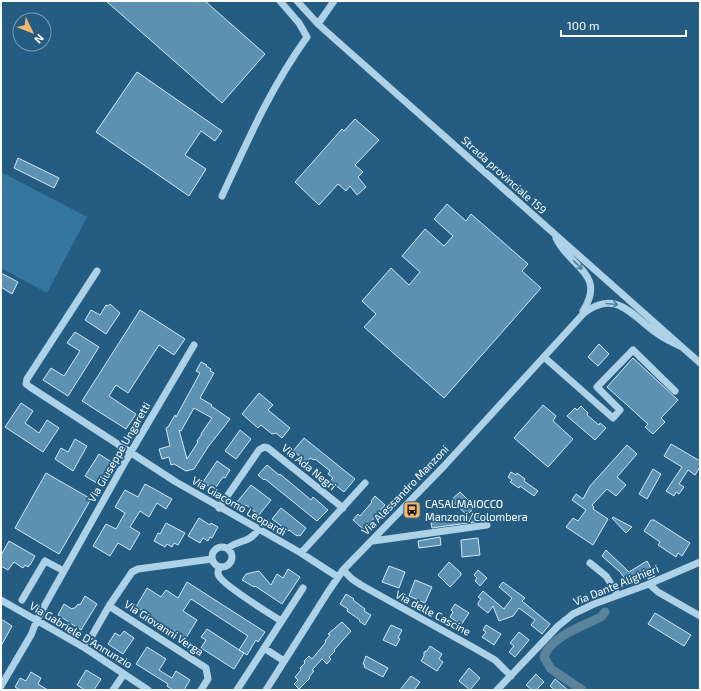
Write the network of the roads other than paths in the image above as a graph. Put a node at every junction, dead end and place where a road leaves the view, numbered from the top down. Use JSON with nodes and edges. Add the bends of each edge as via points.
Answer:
{"nodes":[{"id":1,"x":280,"y":1,"type":"edge"},
{"id":2,"x":297,"y":1,"type":"edge"},
{"id":3,"x":334,"y":1,"type":"edge"},
{"id":4,"x":318,"y":24,"type":"junction"},
{"id":5,"x":222,"y":196,"type":"dead end"},
{"id":6,"x":554,"y":234,"type":"junction"},
{"id":7,"x":97,"y":271,"type":"dead end"},
{"id":8,"x":578,"y":319,"type":"junction"},
{"id":9,"x":194,"y":345,"type":"dead end"},
{"id":10,"x":682,"y":347,"type":"junction"},
{"id":11,"x":544,"y":357,"type":"junction"},
{"id":12,"x":700,"y":363,"type":"edge"},
{"id":13,"x":675,"y":391,"type":"dead end"},
{"id":14,"x":131,"y":453,"type":"junction"},
{"id":15,"x":365,"y":483,"type":"dead end"},
{"id":16,"x":219,"y":508,"type":"junction"},
{"id":17,"x":343,"y":508,"type":"junction"},
{"id":18,"x":487,"y":525,"type":"dead end"},
{"id":19,"x":258,"y":530,"type":"junction"},
{"id":20,"x":373,"y":541,"type":"junction"},
{"id":21,"x":228,"y":548,"type":"junction"},
{"id":22,"x":301,"y":553,"type":"junction"},
{"id":23,"x":212,"y":559,"type":"junction"},
{"id":24,"x":700,"y":562,"type":"edge"},
{"id":25,"x":590,"y":563,"type":"dead end"},
{"id":26,"x":220,"y":567,"type":"junction"},
{"id":27,"x":343,"y":570,"type":"junction"},
{"id":28,"x":64,"y":571,"type":"junction"},
{"id":29,"x":338,"y":577,"type":"junction"},
{"id":30,"x":649,"y":584,"type":"junction"},
{"id":31,"x":303,"y":588,"type":"dead end"},
{"id":32,"x":618,"y":595,"type":"junction"},
{"id":33,"x":1,"y":600,"type":"edge"},
{"id":34,"x":22,"y":600,"type":"dead end"},
{"id":35,"x":109,"y":606,"type":"junction"},
{"id":36,"x":700,"y":616,"type":"edge"},
{"id":37,"x":37,"y":620,"type":"junction"},
{"id":38,"x":281,"y":621,"type":"junction"},
{"id":39,"x":85,"y":648,"type":"junction"},
{"id":40,"x":264,"y":648,"type":"junction"},
{"id":41,"x":284,"y":661,"type":"junction"},
{"id":42,"x":124,"y":674,"type":"junction"},
{"id":43,"x":511,"y":676,"type":"junction"},
{"id":44,"x":1,"y":686,"type":"edge"},
{"id":45,"x":113,"y":690,"type":"edge"},
{"id":46,"x":148,"y":690,"type":"edge"},
{"id":47,"x":201,"y":690,"type":"edge"},
{"id":48,"x":237,"y":690,"type":"edge"},
{"id":49,"x":266,"y":690,"type":"edge"},
{"id":50,"x":497,"y":690,"type":"edge"}],
"edges":[{"from":1,"to":5,"type":"street","via":[[307,37],[256,120]]},
{"from":2,"to":4,"type":"street","name":"Strada provinciale 159"},
{"from":3,"to":4,"type":"street"},
{"from":4,"to":6,"type":"street","name":"Strada provinciale 159"},
{"from":6,"to":8,"type":"street","one_way":true,"via":[[562,249],[583,270],[590,283],[589,300]]},
{"from":6,"to":10,"type":"street","name":"Strada provinciale 159"},
{"from":7,"to":14,"type":"street","name":"Via Giacomo Leopardi","via":[[26,384]]},
{"from":8,"to":10,"type":"street","one_way":true,"via":[[589,309],[600,304],[622,306],[658,334]]},
{"from":8,"to":11,"type":"street","name":"Via Alessandro Manzoni"},
{"from":9,"to":14,"type":"street","name":"Via Giuseppe Ungaretti"},
{"from":10,"to":12,"type":"street","name":"Strada provinciale 159"},
{"from":11,"to":13,"type":"street","via":[[613,418],[620,410],[597,387],[633,350]]},
{"from":11,"to":20,"type":"street","name":"Via Alessandro Manzoni"},
{"from":14,"to":16,"type":"street","name":"Via Giacomo Leopardi"},
{"from":14,"to":28,"type":"street","name":"Via Giuseppe Ungaretti"},
{"from":15,"to":17,"type":"street"},
{"from":16,"to":17,"type":"street","name":"Via Ada Negri","via":[[259,450],[264,447]]},
{"from":16,"to":19,"type":"street","name":"Via Giacomo Leopardi"},
{"from":17,"to":22,"type":"street"},
{"from":18,"to":20,"type":"street"},
{"from":19,"to":21,"type":"street","via":[[251,539],[234,543]]},
{"from":19,"to":22,"type":"street","name":"Via Giacomo Leopardi"},
{"from":20,"to":27,"type":"street","name":"Via Alessandro Manzoni"},
{"from":21,"to":23,"type":"street","via":[[218,547],[214,550]]},
{"from":21,"to":26,"type":"street","via":[[232,552],[230,563]]},
{"from":22,"to":29,"type":"street","name":"Via Giacomo Leopardi"},
{"from":23,"to":26,"type":"street","via":[[214,564]]},
{"from":23,"to":35,"type":"street","via":[[138,569],[132,572]]},
{"from":24,"to":30,"type":"street","name":"Via Dante Alighieri"},
{"from":25,"to":32,"type":"street","via":[[606,576]]},
{"from":26,"to":38,"type":"street","via":[[218,576],[227,584]]},
{"from":27,"to":29,"type":"street","name":"Via Alessandro Manzoni"},
{"from":27,"to":43,"type":"street","name":"Via delle Cascine","via":[[361,585],[495,660]]},
{"from":28,"to":34,"type":"street","via":[[45,561]]},
{"from":28,"to":37,"type":"street","name":"Via Giuseppe Ungaretti"},
{"from":29,"to":41,"type":"street","name":"Via Alessandro Manzoni"},
{"from":30,"to":32,"type":"street","name":"Via Dante Alighieri"},
{"from":30,"to":36,"type":"street"},
{"from":31,"to":38,"type":"street"},
{"from":32,"to":43,"type":"street","name":"Via Dante Alighieri","via":[[573,614],[558,626]]},
{"from":33,"to":37,"type":"street","name":"Via Gabriele D'Annunzio"},
{"from":35,"to":39,"type":"street"},
{"from":35,"to":47,"type":"street","name":"Via Giovanni Verga","via":[[206,668],[208,679]]},
{"from":37,"to":39,"type":"street","name":"Via Gabriele D'Annunzio"},
{"from":37,"to":44,"type":"street","name":"Via Giuseppe Ungaretti"},
{"from":38,"to":40,"type":"street"},
{"from":39,"to":42,"type":"street","name":"Via Gabriele D'Annunzio"},
{"from":40,"to":41,"type":"street"},
{"from":40,"to":48,"type":"street"},
{"from":41,"to":49,"type":"street","name":"Via Alessandro Manzoni"},
{"from":42,"to":45,"type":"street"},
{"from":42,"to":46,"type":"street","name":"Via Gabriele D'Annunzio"},
{"from":43,"to":50,"type":"street","name":"Via Dante Alighieri"}]}
